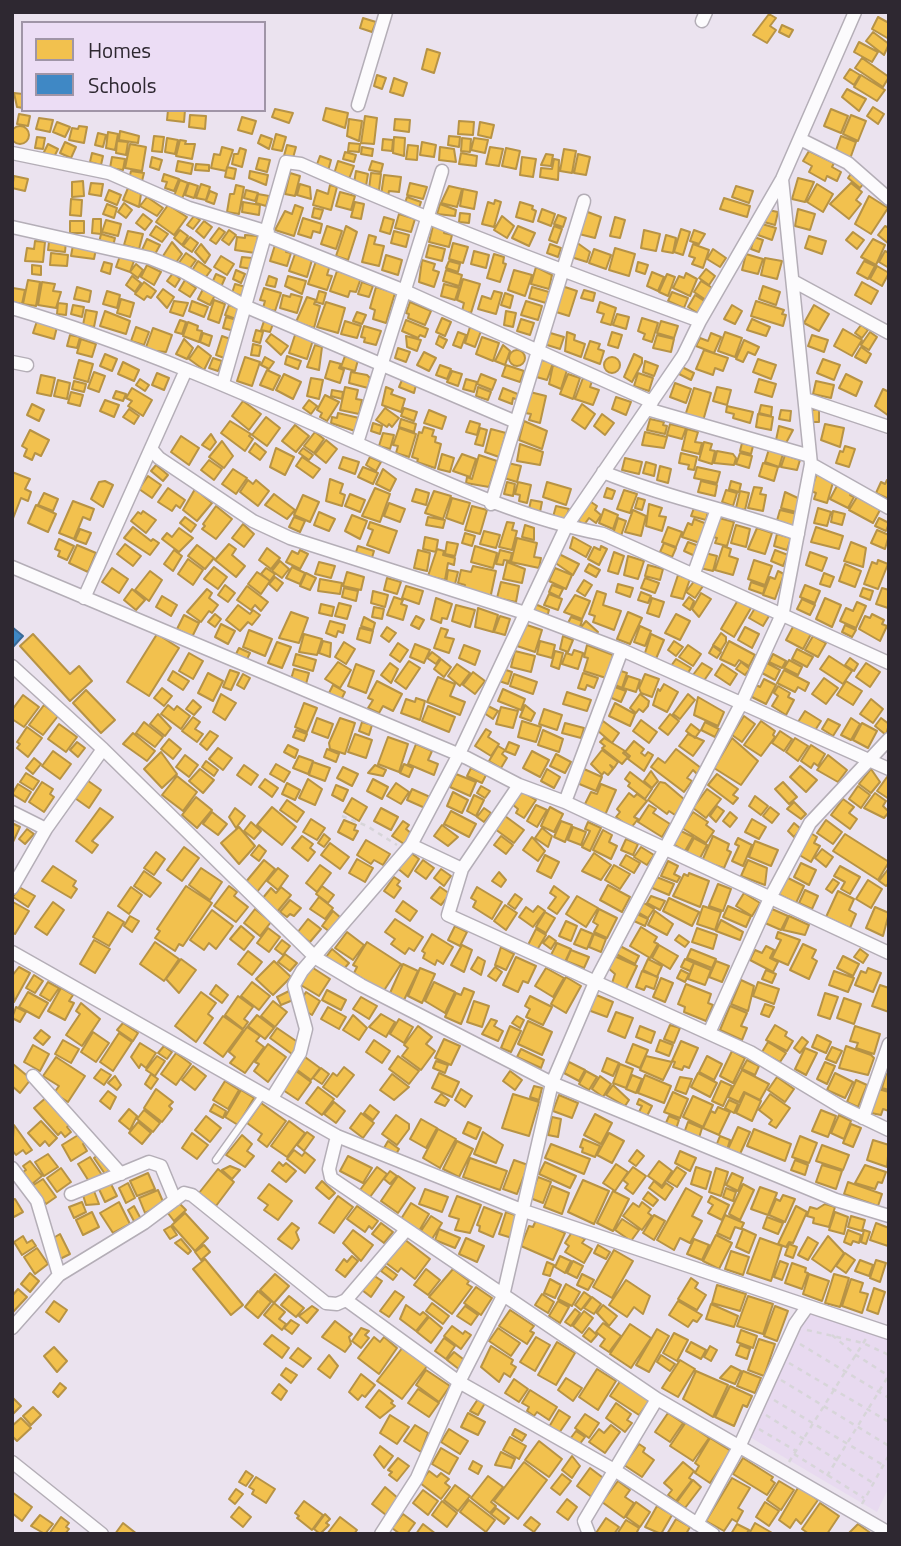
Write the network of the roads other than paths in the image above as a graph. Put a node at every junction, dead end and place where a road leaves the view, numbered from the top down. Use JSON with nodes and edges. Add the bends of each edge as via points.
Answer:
{"nodes":[{"id":1,"x":386,"y":12,"type":"edge"},
{"id":2,"x":855,"y":12,"type":"edge"},
{"id":3,"x":358,"y":105,"type":"dead end"},
{"id":4,"x":800,"y":139,"type":"junction"},
{"id":5,"x":12,"y":153,"type":"edge"},
{"id":6,"x":442,"y":171,"type":"dead end"},
{"id":7,"x":782,"y":179,"type":"junction"},
{"id":8,"x":889,"y":199,"type":"edge"},
{"id":9,"x":584,"y":201,"type":"dead end"},
{"id":10,"x":426,"y":219,"type":"junction"},
{"id":11,"x":12,"y":227,"type":"edge"},
{"id":12,"x":268,"y":234,"type":"junction"},
{"id":13,"x":561,"y":271,"type":"junction"},
{"id":14,"x":793,"y":281,"type":"junction"},
{"id":15,"x":405,"y":291,"type":"junction"},
{"id":16,"x":247,"y":307,"type":"junction"},
{"id":17,"x":12,"y":308,"type":"edge"},
{"id":18,"x":700,"y":321,"type":"junction"},
{"id":19,"x":889,"y":332,"type":"edge"},
{"id":20,"x":536,"y":352,"type":"junction"},
{"id":21,"x":12,"y":362,"type":"edge"},
{"id":22,"x":382,"y":364,"type":"junction"},
{"id":23,"x":27,"y":365,"type":"dead end"},
{"id":24,"x":186,"y":370,"type":"junction"},
{"id":25,"x":223,"y":383,"type":"junction"},
{"id":26,"x":805,"y":399,"type":"junction"},
{"id":27,"x":649,"y":406,"type":"junction"},
{"id":28,"x":516,"y":422,"type":"junction"},
{"id":29,"x":889,"y":427,"type":"edge"},
{"id":30,"x":356,"y":443,"type":"junction"},
{"id":31,"x":152,"y":450,"type":"junction"},
{"id":32,"x":811,"y":460,"type":"junction"},
{"id":33,"x":603,"y":472,"type":"junction"},
{"id":34,"x":491,"y":503,"type":"junction"},
{"id":35,"x":889,"y":508,"type":"edge"},
{"id":36,"x":718,"y":509,"type":"junction"},
{"id":37,"x":566,"y":527,"type":"junction"},
{"id":38,"x":798,"y":534,"type":"junction"},
{"id":39,"x":12,"y":567,"type":"edge"},
{"id":40,"x":694,"y":573,"type":"junction"},
{"id":41,"x":84,"y":597,"type":"junction"},
{"id":42,"x":525,"y":612,"type":"junction"},
{"id":43,"x":783,"y":612,"type":"junction"},
{"id":44,"x":622,"y":650,"type":"junction"},
{"id":45,"x":889,"y":663,"type":"edge"},
{"id":46,"x":12,"y":666,"type":"edge"},
{"id":47,"x":742,"y":702,"type":"junction"},
{"id":48,"x":889,"y":738,"type":"edge"},
{"id":49,"x":103,"y":749,"type":"junction"},
{"id":50,"x":457,"y":756,"type":"junction"},
{"id":51,"x":868,"y":761,"type":"junction"},
{"id":52,"x":889,"y":769,"type":"edge"},
{"id":53,"x":519,"y":785,"type":"junction"},
{"id":54,"x":565,"y":802,"type":"junction"},
{"id":55,"x":12,"y":812,"type":"edge"},
{"id":56,"x":46,"y":829,"type":"junction"},
{"id":57,"x":407,"y":847,"type":"junction"},
{"id":58,"x":662,"y":850,"type":"junction"},
{"id":59,"x":462,"y":869,"type":"junction"},
{"id":60,"x":12,"y":888,"type":"edge"},
{"id":61,"x":770,"y":898,"type":"junction"},
{"id":62,"x":12,"y":952,"type":"edge"},
{"id":63,"x":889,"y":953,"type":"edge"},
{"id":64,"x":316,"y":958,"type":"junction"},
{"id":65,"x":596,"y":980,"type":"junction"},
{"id":66,"x":709,"y":1033,"type":"junction"},
{"id":67,"x":889,"y":1044,"type":"edge"},
{"id":68,"x":33,"y":1076,"type":"dead end"},
{"id":69,"x":552,"y":1083,"type":"junction"},
{"id":70,"x":268,"y":1096,"type":"junction"},
{"id":71,"x":863,"y":1118,"type":"junction"},
{"id":72,"x":889,"y":1130,"type":"edge"},
{"id":73,"x":337,"y":1136,"type":"junction"},
{"id":74,"x":216,"y":1160,"type":"dead end"},
{"id":75,"x":12,"y":1168,"type":"edge"},
{"id":76,"x":121,"y":1174,"type":"junction"},
{"id":77,"x":71,"y":1194,"type":"dead end"},
{"id":78,"x":175,"y":1200,"type":"junction"},
{"id":79,"x":524,"y":1211,"type":"junction"},
{"id":80,"x":889,"y":1216,"type":"edge"},
{"id":81,"x":407,"y":1230,"type":"junction"},
{"id":82,"x":59,"y":1275,"type":"junction"},
{"id":83,"x":503,"y":1296,"type":"junction"},
{"id":84,"x":346,"y":1300,"type":"junction"},
{"id":85,"x":807,"y":1307,"type":"junction"},
{"id":86,"x":12,"y":1328,"type":"edge"},
{"id":87,"x":889,"y":1333,"type":"edge"},
{"id":88,"x":459,"y":1382,"type":"junction"},
{"id":89,"x":657,"y":1399,"type":"junction"},
{"id":90,"x":743,"y":1446,"type":"junction"},
{"id":91,"x":12,"y":1462,"type":"edge"},
{"id":92,"x":616,"y":1471,"type":"junction"},
{"id":93,"x":697,"y":1524,"type":"junction"},
{"id":94,"x":889,"y":1533,"type":"edge"},
{"id":95,"x":102,"y":1534,"type":"edge"},
{"id":96,"x":381,"y":1534,"type":"edge"},
{"id":97,"x":589,"y":1534,"type":"edge"},
{"id":98,"x":713,"y":1534,"type":"edge"}],
"edges":[{"from":1,"to":3,"type":"street"},
{"from":2,"to":4,"type":"street"},
{"from":4,"to":7,"type":"street"},
{"from":4,"to":8,"type":"street","via":[[848,163]]},
{"from":5,"to":12,"type":"street","via":[[110,173],[189,208]]},
{"from":6,"to":10,"type":"street"},
{"from":7,"to":14,"type":"street"},
{"from":7,"to":18,"type":"street"},
{"from":9,"to":13,"type":"street"},
{"from":10,"to":12,"type":"street","via":[[301,164],[286,162]]},
{"from":10,"to":13,"type":"street"},
{"from":10,"to":15,"type":"street"},
{"from":11,"to":16,"type":"street","via":[[150,258]]},
{"from":12,"to":15,"type":"street"},
{"from":12,"to":16,"type":"street"},
{"from":13,"to":18,"type":"street"},
{"from":13,"to":20,"type":"street"},
{"from":14,"to":19,"type":"street"},
{"from":14,"to":26,"type":"street"},
{"from":15,"to":20,"type":"street"},
{"from":15,"to":22,"type":"street"},
{"from":16,"to":22,"type":"street"},
{"from":16,"to":25,"type":"street"},
{"from":17,"to":24,"type":"street"},
{"from":18,"to":27,"type":"street"},
{"from":20,"to":27,"type":"street"},
{"from":20,"to":28,"type":"street"},
{"from":21,"to":23,"type":"street"},
{"from":22,"to":28,"type":"street"},
{"from":22,"to":30,"type":"street"},
{"from":24,"to":25,"type":"street"},
{"from":24,"to":31,"type":"street"},
{"from":25,"to":30,"type":"street"},
{"from":26,"to":29,"type":"street"},
{"from":26,"to":32,"type":"street"},
{"from":27,"to":32,"type":"street"},
{"from":27,"to":33,"type":"street"},
{"from":28,"to":34,"type":"street"},
{"from":30,"to":34,"type":"street"},
{"from":31,"to":41,"type":"street"},
{"from":31,"to":42,"type":"street","via":[[253,521],[290,538]]},
{"from":32,"to":35,"type":"street"},
{"from":32,"to":38,"type":"street"},
{"from":33,"to":36,"type":"street"},
{"from":33,"to":37,"type":"street"},
{"from":34,"to":37,"type":"street"},
{"from":36,"to":38,"type":"street"},
{"from":36,"to":40,"type":"street"},
{"from":37,"to":40,"type":"street","via":[[603,534]]},
{"from":37,"to":42,"type":"street"},
{"from":38,"to":43,"type":"street"},
{"from":39,"to":41,"type":"street"},
{"from":40,"to":43,"type":"street"},
{"from":41,"to":50,"type":"street"},
{"from":42,"to":44,"type":"street"},
{"from":42,"to":50,"type":"street"},
{"from":43,"to":45,"type":"street"},
{"from":43,"to":47,"type":"street"},
{"from":44,"to":47,"type":"street"},
{"from":44,"to":54,"type":"street"},
{"from":46,"to":49,"type":"street"},
{"from":47,"to":51,"type":"street"},
{"from":47,"to":58,"type":"street"},
{"from":48,"to":51,"type":"street"},
{"from":49,"to":56,"type":"street"},
{"from":49,"to":64,"type":"street"},
{"from":50,"to":53,"type":"street"},
{"from":50,"to":57,"type":"street"},
{"from":51,"to":52,"type":"street"},
{"from":51,"to":61,"type":"street","via":[[810,823]]},
{"from":53,"to":54,"type":"street"},
{"from":53,"to":59,"type":"street"},
{"from":54,"to":58,"type":"street"},
{"from":55,"to":56,"type":"street"},
{"from":56,"to":60,"type":"street"},
{"from":57,"to":59,"type":"street"},
{"from":57,"to":64,"type":"street"},
{"from":58,"to":61,"type":"street"},
{"from":58,"to":65,"type":"street"},
{"from":59,"to":65,"type":"street","via":[[448,915]]},
{"from":61,"to":63,"type":"street"},
{"from":61,"to":66,"type":"street"},
{"from":62,"to":70,"type":"street"},
{"from":64,"to":69,"type":"street"},
{"from":64,"to":70,"type":"street","via":[[294,985],[306,1029],[300,1053]]},
{"from":65,"to":66,"type":"street"},
{"from":65,"to":69,"type":"street"},
{"from":66,"to":71,"type":"street"},
{"from":67,"to":71,"type":"street"},
{"from":68,"to":76,"type":"street"},
{"from":69,"to":79,"type":"street"},
{"from":69,"to":80,"type":"street","via":[[825,1195]]},
{"from":70,"to":73,"type":"street"},
{"from":70,"to":74,"type":"lane"},
{"from":71,"to":72,"type":"street"},
{"from":73,"to":79,"type":"street"},
{"from":73,"to":81,"type":"street","via":[[331,1178]]},
{"from":75,"to":82,"type":"street","via":[[37,1201]]},
{"from":76,"to":77,"type":"street"},
{"from":76,"to":78,"type":"street","via":[[155,1163],[161,1166]]},
{"from":78,"to":82,"type":"street"},
{"from":78,"to":84,"type":"street","via":[[184,1193],[192,1195],[326,1303]]},
{"from":79,"to":83,"type":"street"},
{"from":79,"to":85,"type":"street"},
{"from":81,"to":83,"type":"street"},
{"from":81,"to":84,"type":"street"},
{"from":82,"to":86,"type":"street"},
{"from":83,"to":88,"type":"street"},
{"from":83,"to":89,"type":"street"},
{"from":84,"to":88,"type":"street"},
{"from":85,"to":87,"type":"street"},
{"from":85,"to":90,"type":"street","via":[[795,1324],[776,1378]]},
{"from":88,"to":92,"type":"street"},
{"from":88,"to":96,"type":"street","via":[[417,1478]]},
{"from":89,"to":90,"type":"street"},
{"from":89,"to":92,"type":"street"},
{"from":90,"to":93,"type":"street"},
{"from":90,"to":94,"type":"street"},
{"from":91,"to":95,"type":"street"},
{"from":92,"to":93,"type":"street"},
{"from":92,"to":97,"type":"street","via":[[584,1521]]},
{"from":93,"to":98,"type":"street"}]}
